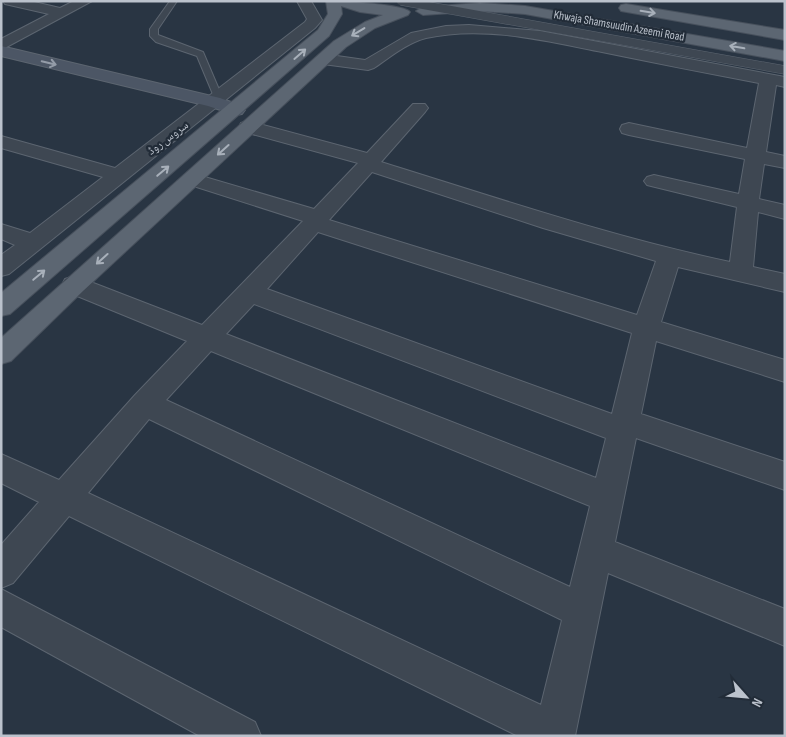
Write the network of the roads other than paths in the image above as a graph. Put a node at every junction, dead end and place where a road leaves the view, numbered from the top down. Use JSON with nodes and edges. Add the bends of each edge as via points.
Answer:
{"nodes":[{"id":1,"x":10,"y":1,"type":"edge"},
{"id":2,"x":85,"y":1,"type":"edge"},
{"id":3,"x":174,"y":1,"type":"edge"},
{"id":4,"x":304,"y":1,"type":"edge"},
{"id":5,"x":333,"y":1,"type":"edge"},
{"id":6,"x":341,"y":1,"type":"edge"},
{"id":7,"x":462,"y":1,"type":"edge"},
{"id":8,"x":612,"y":6,"type":"dead end"},
{"id":9,"x":409,"y":8,"type":"edge"},
{"id":10,"x":62,"y":13,"type":"junction"},
{"id":11,"x":785,"y":35,"type":"edge"},
{"id":12,"x":1,"y":45,"type":"edge"},
{"id":13,"x":1,"y":51,"type":"edge"},
{"id":14,"x":785,"y":56,"type":"edge"},
{"id":15,"x":323,"y":59,"type":"junction"},
{"id":16,"x":1,"y":66,"type":"edge"},
{"id":17,"x":779,"y":77,"type":"edge"},
{"id":18,"x":271,"y":79,"type":"junction"},
{"id":19,"x":295,"y":85,"type":"junction"},
{"id":20,"x":217,"y":100,"type":"junction"},
{"id":21,"x":419,"y":108,"type":"dead end"},
{"id":22,"x":236,"y":110,"type":"junction"},
{"id":23,"x":199,"y":115,"type":"junction"},
{"id":24,"x":220,"y":124,"type":"junction"},
{"id":25,"x":248,"y":127,"type":"junction"},
{"id":26,"x":629,"y":129,"type":"dead end"},
{"id":27,"x":1,"y":142,"type":"edge"},
{"id":28,"x":757,"y":156,"type":"junction"},
{"id":29,"x":370,"y":162,"type":"junction"},
{"id":30,"x":785,"y":162,"type":"edge"},
{"id":31,"x":118,"y":175,"type":"junction"},
{"id":32,"x":191,"y":179,"type":"junction"},
{"id":33,"x":654,"y":181,"type":"dead end"},
{"id":34,"x":748,"y":204,"type":"junction"},
{"id":35,"x":785,"y":212,"type":"edge"},
{"id":36,"x":316,"y":220,"type":"junction"},
{"id":37,"x":1,"y":231,"type":"edge"},
{"id":38,"x":33,"y":243,"type":"junction"},
{"id":39,"x":669,"y":257,"type":"junction"},
{"id":40,"x":1,"y":268,"type":"edge"},
{"id":41,"x":741,"y":272,"type":"junction"},
{"id":42,"x":785,"y":283,"type":"edge"},
{"id":43,"x":74,"y":285,"type":"junction"},
{"id":44,"x":249,"y":292,"type":"junction"},
{"id":45,"x":1,"y":307,"type":"edge"},
{"id":46,"x":646,"y":327,"type":"junction"},
{"id":47,"x":205,"y":338,"type":"junction"},
{"id":48,"x":1,"y":354,"type":"edge"},
{"id":49,"x":785,"y":371,"type":"edge"},
{"id":50,"x":145,"y":403,"type":"junction"},
{"id":51,"x":624,"y":426,"type":"junction"},
{"id":52,"x":1,"y":468,"type":"edge"},
{"id":53,"x":785,"y":476,"type":"edge"},
{"id":54,"x":64,"y":498,"type":"junction"},
{"id":55,"x":608,"y":498,"type":"junction"},
{"id":56,"x":595,"y":551,"type":"junction"},
{"id":57,"x":1,"y":571,"type":"edge"},
{"id":58,"x":1,"y":607,"type":"edge"},
{"id":59,"x":582,"y":611,"type":"junction"},
{"id":60,"x":785,"y":628,"type":"edge"},
{"id":61,"x":229,"y":733,"type":"edge"},
{"id":62,"x":554,"y":734,"type":"edge"}],
"edges":[{"from":1,"to":10,"type":"street"},
{"from":2,"to":10,"type":"street"},
{"from":3,"to":20,"type":"lane","via":[[154,29],[154,36],[200,54]]},
{"from":4,"to":20,"type":"street","name":"سروس روڈ","via":[[315,20]]},
{"from":18,"to":5,"type":"main road","one_way":true,"via":[[324,33],[335,14]]},
{"from":6,"to":9,"type":"main road","via":[[360,8]]},
{"from":7,"to":9,"type":"main road","via":[[442,8]]},
{"from":8,"to":11,"type":"main road","name":"Khwaja Shamsuudin Azeemi Road","one_way":true},
{"from":14,"to":9,"type":"main road","name":"Khwaja Shamsuudin Azeemi Road","one_way":true,"via":[[525,10]]},
{"from":9,"to":15,"type":"main road","one_way":true,"via":[[354,34]]},
{"from":9,"to":17,"type":"lane","bridge":true},
{"from":10,"to":12,"type":"street"},
{"from":13,"to":20,"type":"street","one_way":true},
{"from":15,"to":17,"type":"street","via":[[368,65],[405,40],[422,35],[442,31],[490,31],[545,37]]},
{"from":15,"to":19,"type":"main road"},
{"from":16,"to":23,"type":"street"},
{"from":17,"to":28,"type":"street"},
{"from":18,"to":19,"type":"main road"},
{"from":18,"to":22,"type":"main road"},
{"from":19,"to":25,"type":"main road"},
{"from":20,"to":22,"type":"street"},
{"from":20,"to":23,"type":"street","name":"سروس روڈ"},
{"from":21,"to":29,"type":"street"},
{"from":22,"to":24,"type":"main road"},
{"from":23,"to":24,"type":"street"},
{"from":23,"to":31,"type":"street","name":"سروس روڈ"},
{"from":45,"to":24,"type":"main road","one_way":true},
{"from":25,"to":29,"type":"street"},
{"from":25,"to":32,"type":"main road","one_way":true},
{"from":26,"to":28,"type":"street"},
{"from":27,"to":31,"type":"street"},
{"from":28,"to":30,"type":"street"},
{"from":28,"to":34,"type":"street"},
{"from":29,"to":36,"type":"street"},
{"from":29,"to":39,"type":"street","via":[[550,223]]},
{"from":31,"to":38,"type":"street","name":"سروس روڈ"},
{"from":32,"to":36,"type":"street"},
{"from":32,"to":43,"type":"main road","one_way":true},
{"from":33,"to":34,"type":"street"},
{"from":34,"to":35,"type":"street"},
{"from":34,"to":41,"type":"street"},
{"from":36,"to":44,"type":"street"},
{"from":36,"to":46,"type":"street"},
{"from":37,"to":38,"type":"street"},
{"from":38,"to":40,"type":"street","name":"سروس روڈ"},
{"from":39,"to":41,"type":"street"},
{"from":39,"to":46,"type":"street"},
{"from":41,"to":42,"type":"street"},
{"from":43,"to":47,"type":"street"},
{"from":43,"to":48,"type":"main road"},
{"from":44,"to":47,"type":"street"},
{"from":44,"to":51,"type":"street"},
{"from":46,"to":49,"type":"street"},
{"from":46,"to":51,"type":"street"},
{"from":47,"to":50,"type":"street"},
{"from":47,"to":55,"type":"street"},
{"from":50,"to":54,"type":"street"},
{"from":50,"to":59,"type":"street"},
{"from":51,"to":53,"type":"street"},
{"from":51,"to":55,"type":"street"},
{"from":52,"to":54,"type":"street"},
{"from":54,"to":57,"type":"street"},
{"from":54,"to":62,"type":"street"},
{"from":55,"to":56,"type":"street"},
{"from":56,"to":59,"type":"street"},
{"from":56,"to":60,"type":"street"},
{"from":58,"to":61,"type":"street"},
{"from":59,"to":62,"type":"street"}]}
